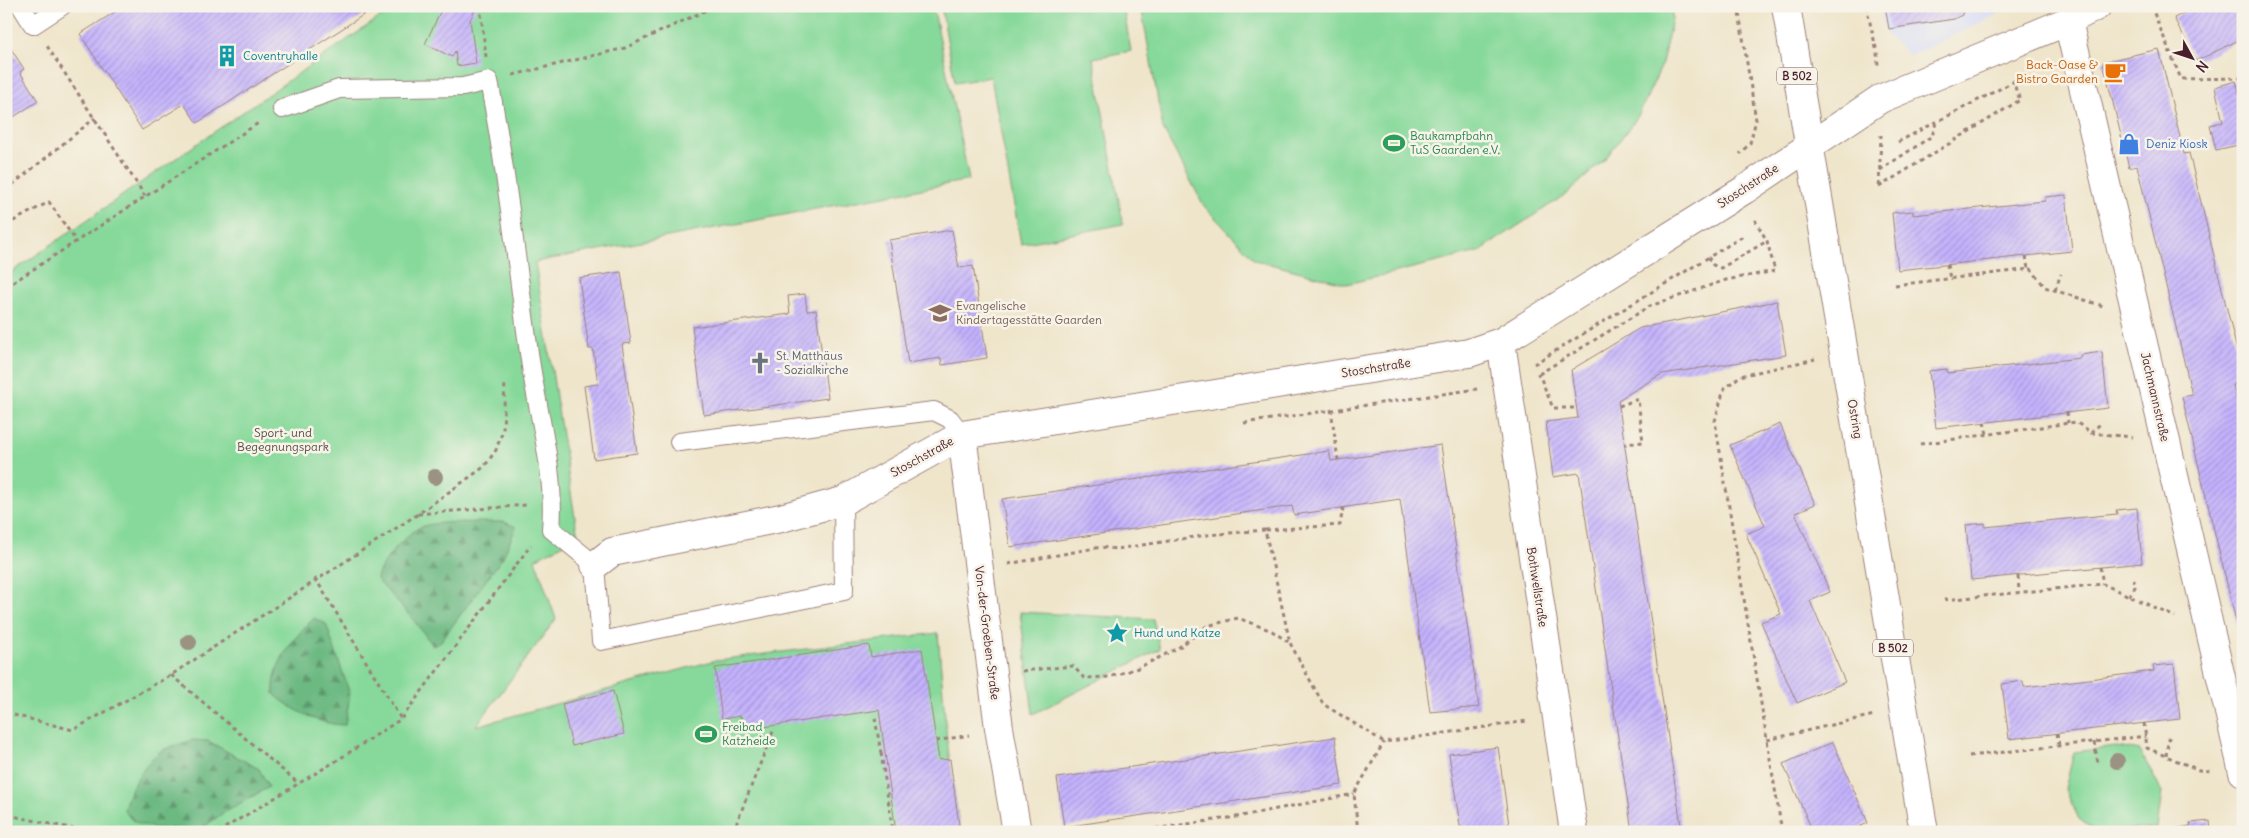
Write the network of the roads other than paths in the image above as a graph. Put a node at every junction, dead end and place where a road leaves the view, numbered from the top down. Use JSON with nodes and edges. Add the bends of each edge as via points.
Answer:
{"nodes":[{"id":1,"x":21,"y":6,"type":"edge"},
{"id":2,"x":62,"y":6,"type":"edge"},
{"id":3,"x":1786,"y":6,"type":"edge"},
{"id":4,"x":2096,"y":6,"type":"edge"},
{"id":5,"x":2068,"y":21,"type":"junction"},
{"id":6,"x":282,"y":108,"type":"road end"},
{"id":7,"x":1810,"y":145,"type":"junction"},
{"id":8,"x":1501,"y":342,"type":"junction"},
{"id":9,"x":962,"y":434,"type":"junction"},
{"id":10,"x":679,"y":442,"type":"dead end"},
{"id":11,"x":843,"y":501,"type":"junction"},
{"id":12,"x":595,"y":565,"type":"junction"},
{"id":13,"x":2243,"y":772,"type":"edge"},
{"id":14,"x":1017,"y":832,"type":"edge"},
{"id":15,"x":1574,"y":832,"type":"edge"},
{"id":16,"x":1924,"y":832,"type":"edge"}],
"edges":[{"from":1,"to":2,"type":"lane","via":[[33,25]]},
{"from":3,"to":7,"type":"street","name":"Ostring","number":"B 502"},
{"from":4,"to":5,"type":"street","name":"Stoschstraße"},
{"from":5,"to":7,"type":"street","name":"Stoschstraße","via":[[1880,99]]},
{"from":5,"to":13,"type":"street","name":"Jachmannstraße"},
{"from":6,"to":12,"type":"lane","via":[[338,89],[463,87],[489,81],[553,504],[551,529]]},
{"from":7,"to":8,"type":"street","name":"Stoschstraße"},
{"from":7,"to":16,"type":"street","name":"Ostring","number":"B 502"},
{"from":8,"to":9,"type":"street","name":"Stoschstraße","via":[[1469,353]]},
{"from":8,"to":15,"type":"street","name":"Bothwellstraße"},
{"from":9,"to":10,"type":"lane","via":[[950,419],[934,411]]},
{"from":9,"to":11,"type":"street","name":"Stoschstraße"},
{"from":9,"to":14,"type":"street","name":"Von-der-Groeben-Straße","via":[[992,674]]},
{"from":11,"to":12,"type":"street","name":"Stoschstraße","via":[[781,518],[612,552]]},
{"from":11,"to":12,"type":"lane","via":[[844,591],[601,641]]}]}
